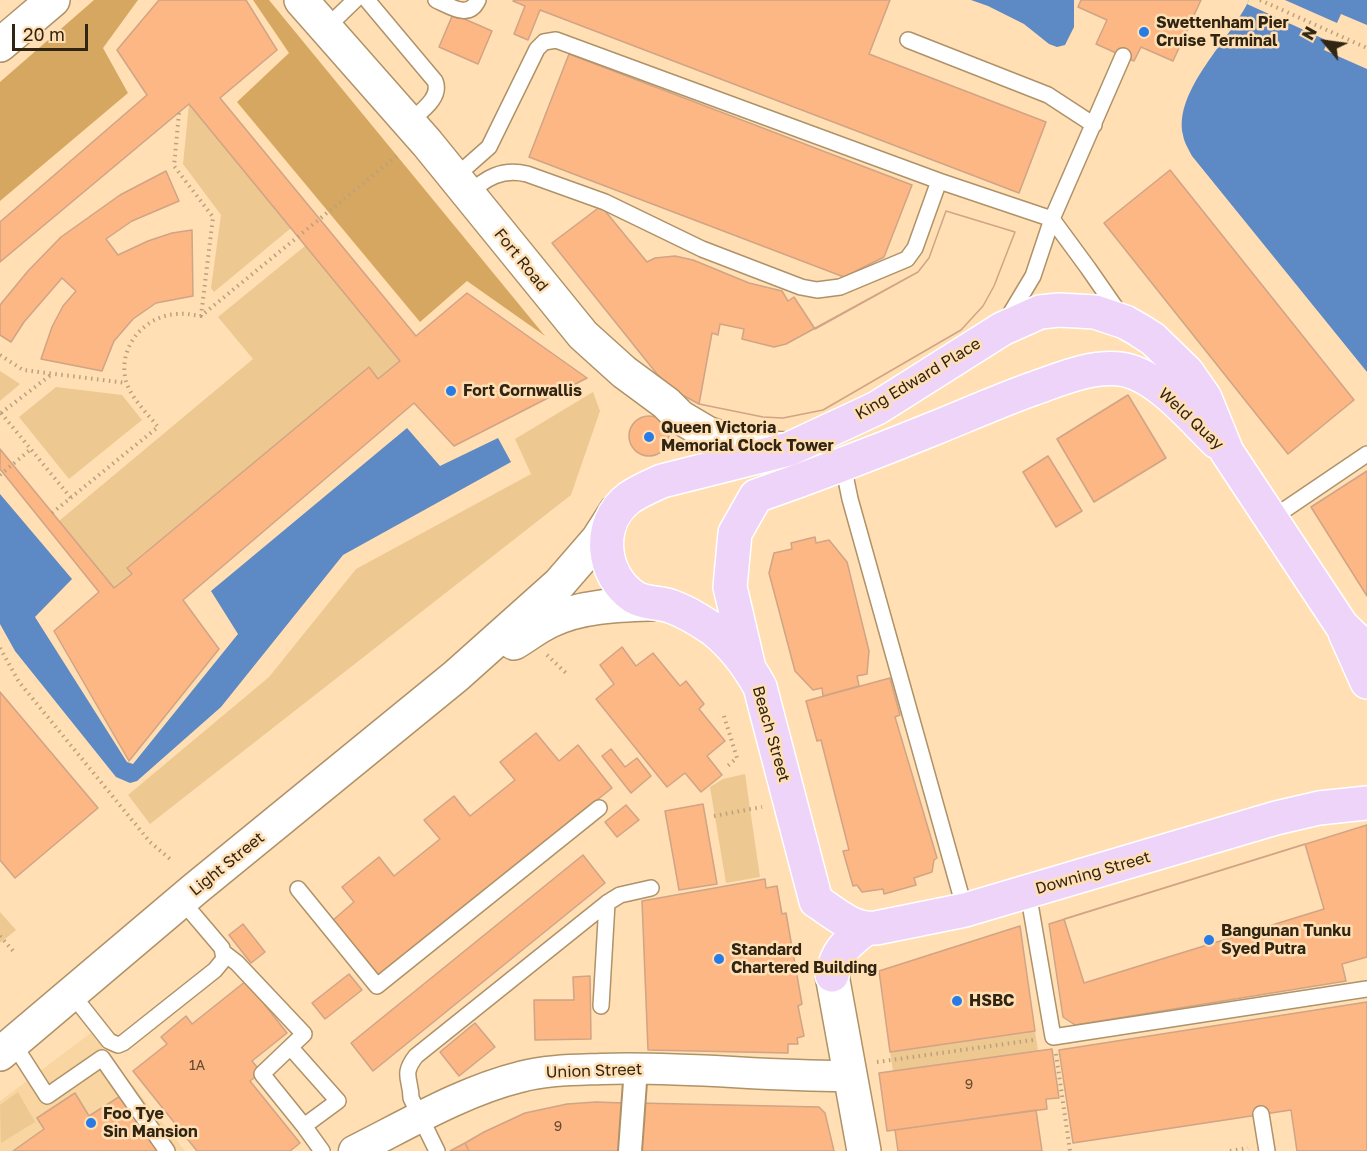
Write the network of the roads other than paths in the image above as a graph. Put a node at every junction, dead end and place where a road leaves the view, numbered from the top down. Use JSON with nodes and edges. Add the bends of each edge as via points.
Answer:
{"nodes":[{"id":1,"x":53,"y":0,"type":"edge"},
{"id":2,"x":301,"y":0,"type":"edge"},
{"id":3,"x":355,"y":0,"type":"edge"},
{"id":4,"x":367,"y":0,"type":"edge"},
{"id":5,"x":436,"y":0,"type":"edge"},
{"id":6,"x":478,"y":0,"type":"edge"},
{"id":7,"x":326,"y":28,"type":"junction"},
{"id":8,"x":908,"y":40,"type":"dead end"},
{"id":9,"x":0,"y":45,"type":"edge"},
{"id":10,"x":1123,"y":56,"type":"dead end"},
{"id":11,"x":1094,"y":125,"type":"junction"},
{"id":12,"x":415,"y":129,"type":"junction"},
{"id":13,"x":939,"y":181,"type":"junction"},
{"id":14,"x":461,"y":186,"type":"junction"},
{"id":15,"x":1052,"y":219,"type":"junction"},
{"id":16,"x":1132,"y":326,"type":"junction"},
{"id":17,"x":1002,"y":329,"type":"junction"},
{"id":18,"x":789,"y":449,"type":"junction"},
{"id":19,"x":1227,"y":452,"type":"junction"},
{"id":20,"x":1367,"y":454,"type":"edge"},
{"id":21,"x":843,"y":465,"type":"junction"},
{"id":22,"x":616,"y":511,"type":"junction"},
{"id":23,"x":1271,"y":519,"type":"junction"},
{"id":24,"x":660,"y":605,"type":"junction"},
{"id":25,"x":1342,"y":626,"type":"junction"},
{"id":26,"x":1367,"y":650,"type":"edge"},
{"id":27,"x":749,"y":667,"type":"junction"},
{"id":28,"x":456,"y":676,"type":"junction"},
{"id":29,"x":1367,"y":682,"type":"edge"},
{"id":30,"x":1367,"y":780,"type":"edge"},
{"id":31,"x":1367,"y":803,"type":"edge"},
{"id":32,"x":599,"y":808,"type":"dead end"},
{"id":33,"x":1319,"y":808,"type":"junction"},
{"id":34,"x":651,"y":888,"type":"dead end"},
{"id":35,"x":298,"y":889,"type":"dead end"},
{"id":36,"x":1028,"y":892,"type":"junction"},
{"id":37,"x":182,"y":902,"type":"junction"},
{"id":38,"x":607,"y":903,"type":"junction"},
{"id":39,"x":965,"y":910,"type":"junction"},
{"id":40,"x":865,"y":929,"type":"junction"},
{"id":41,"x":224,"y":953,"type":"junction"},
{"id":42,"x":1367,"y":989,"type":"edge"},
{"id":43,"x":71,"y":993,"type":"junction"},
{"id":44,"x":601,"y":1006,"type":"dead end"},
{"id":45,"x":7,"y":1048,"type":"edge"},
{"id":46,"x":291,"y":1048,"type":"junction"},
{"id":47,"x":636,"y":1068,"type":"junction"},
{"id":48,"x":850,"y":1070,"type":"junction"},
{"id":49,"x":1261,"y":1114,"type":"dead end"},
{"id":50,"x":419,"y":1118,"type":"junction"},
{"id":51,"x":304,"y":1126,"type":"junction"},
{"id":52,"x":167,"y":1151,"type":"edge"},
{"id":53,"x":322,"y":1151,"type":"edge"},
{"id":54,"x":354,"y":1151,"type":"edge"},
{"id":55,"x":436,"y":1151,"type":"edge"},
{"id":56,"x":630,"y":1151,"type":"edge"},
{"id":57,"x":864,"y":1151,"type":"edge"},
{"id":58,"x":1267,"y":1151,"type":"edge"}],
"edges":[{"from":1,"to":9,"type":"main road"},
{"from":2,"to":7,"type":"main road","name":"Fort Road"},
{"from":3,"to":7,"type":"lane"},
{"from":4,"to":12,"type":"lane","via":[[438,87]]},
{"from":5,"to":6,"type":"lane","via":[[462,11],[470,10]]},
{"from":7,"to":12,"type":"main road","name":"Fort Road"},
{"from":8,"to":11,"type":"lane","via":[[1048,95]]},
{"from":10,"to":11,"type":"lane"},
{"from":11,"to":15,"type":"lane"},
{"from":12,"to":14,"type":"main road","name":"Fort Road"},
{"from":13,"to":14,"type":"lane","via":[[915,248],[907,259],[840,287],[817,290],[702,249],[605,202],[527,174],[516,171]]},
{"from":13,"to":14,"type":"lane","via":[[556,40],[543,42],[537,50],[489,147]]},
{"from":13,"to":15,"type":"lane"},
{"from":14,"to":18,"type":"main road","name":"Fort Road","via":[[583,335],[680,417],[730,441]]},
{"from":15,"to":16,"type":"lane"},
{"from":15,"to":17,"type":"lane","via":[[1033,276]]},
{"from":16,"to":17,"type":"main road","name":"King Edward Place","via":[[1095,312],[1059,310],[1041,312]]},
{"from":16,"to":19,"type":"main road","name":"Weld Quay","via":[[1153,339],[1187,372],[1204,398]]},
{"from":17,"to":18,"type":"main road","name":"King Edward Place","via":[[877,408]]},
{"from":18,"to":22,"type":"main road","name":"King Edward Place","via":[[662,481],[628,498]]},
{"from":19,"to":21,"type":"main road","name":"Weld Quay","via":[[1167,394],[1137,374],[1121,369],[1079,372]]},
{"from":19,"to":23,"type":"main road"},
{"from":20,"to":23,"type":"lane"},
{"from":21,"to":27,"type":"main road","via":[[756,496],[735,533],[730,587]]},
{"from":21,"to":39,"type":"lane"},
{"from":22,"to":24,"type":"main road","name":"Beach Street","via":[[606,543],[613,574],[636,598]]},
{"from":22,"to":28,"type":"main road","name":"Light Street","via":[[598,539],[559,584]]},
{"from":23,"to":25,"type":"main road"},
{"from":24,"to":27,"type":"main road","name":"Beach Street","via":[[692,616],[713,630]]},
{"from":24,"to":28,"type":"main road","name":"Light Street","via":[[617,605],[551,620]]},
{"from":25,"to":26,"type":"main road"},
{"from":25,"to":29,"type":"main road"},
{"from":27,"to":40,"type":"main road","name":"Beach Street","via":[[760,687],[816,901]]},
{"from":28,"to":37,"type":"main road","name":"Light Street"},
{"from":30,"to":33,"type":"main road","name":"Downing Street"},
{"from":31,"to":33,"type":"main road","name":"Downing Street"},
{"from":32,"to":35,"type":"lane","via":[[377,986]]},
{"from":33,"to":36,"type":"main road","name":"Downing Street"},
{"from":34,"to":38,"type":"lane","via":[[620,895]]},
{"from":36,"to":39,"type":"main road","name":"Downing Street"},
{"from":36,"to":42,"type":"lane","via":[[1053,1038],[1243,1015]]},
{"from":37,"to":41,"type":"lane"},
{"from":37,"to":43,"type":"main road","name":"Light Street"},
{"from":38,"to":44,"type":"lane"},
{"from":38,"to":50,"type":"lane","via":[[416,1056],[407,1080]]},
{"from":39,"to":40,"type":"main road","name":"Downing Street"},
{"from":40,"to":48,"type":"main road","via":[[836,958],[832,975]]},
{"from":41,"to":43,"type":"lane","via":[[215,970],[118,1045],[109,1041]]},
{"from":41,"to":46,"type":"lane","via":[[304,1034]]},
{"from":43,"to":45,"type":"main road","name":"Light Street"},
{"from":45,"to":52,"type":"lane","via":[[47,1096],[102,1058]]},
{"from":46,"to":51,"type":"lane","via":[[262,1074]]},
{"from":46,"to":51,"type":"lane","via":[[338,1101]]},
{"from":47,"to":48,"type":"street","name":"Union Street","via":[[818,1076]]},
{"from":47,"to":50,"type":"street","name":"Union Street","via":[[519,1077]]},
{"from":47,"to":56,"type":"street"},
{"from":48,"to":57,"type":"main road"},
{"from":49,"to":58,"type":"lane"},
{"from":50,"to":54,"type":"street","name":"Union Street"},
{"from":50,"to":55,"type":"lane"},
{"from":51,"to":53,"type":"lane"}]}
